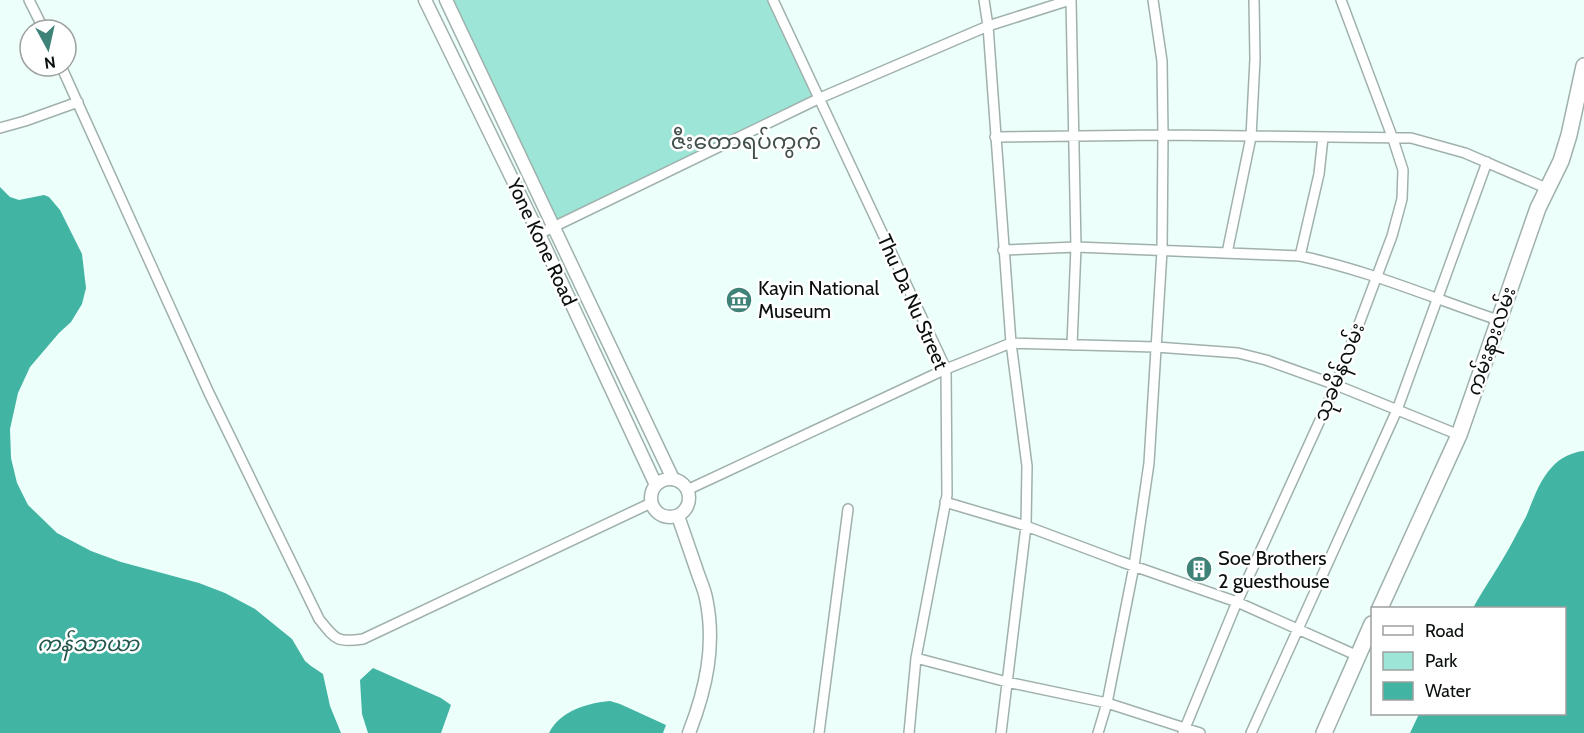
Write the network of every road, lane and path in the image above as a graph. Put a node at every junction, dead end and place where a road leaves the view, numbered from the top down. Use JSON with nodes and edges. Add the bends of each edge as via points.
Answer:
{"nodes":[{"id":1,"x":29,"y":0,"type":"edge"},
{"id":2,"x":425,"y":0,"type":"edge"},
{"id":3,"x":446,"y":0,"type":"edge"},
{"id":4,"x":773,"y":0,"type":"edge"},
{"id":5,"x":984,"y":0,"type":"edge"},
{"id":6,"x":1070,"y":0,"type":"edge"},
{"id":7,"x":1153,"y":0,"type":"edge"},
{"id":8,"x":1254,"y":0,"type":"edge"},
{"id":9,"x":1341,"y":0,"type":"edge"},
{"id":10,"x":38,"y":18,"type":"edge"},
{"id":11,"x":988,"y":26,"type":"junction"},
{"id":12,"x":1584,"y":66,"type":"edge"},
{"id":13,"x":67,"y":78,"type":"edge"},
{"id":14,"x":819,"y":98,"type":"junction"},
{"id":15,"x":78,"y":102,"type":"junction"},
{"id":16,"x":0,"y":128,"type":"edge"},
{"id":17,"x":1074,"y":135,"type":"junction"},
{"id":18,"x":1163,"y":135,"type":"junction"},
{"id":19,"x":995,"y":137,"type":"junction"},
{"id":20,"x":1251,"y":137,"type":"junction"},
{"id":21,"x":1323,"y":138,"type":"junction"},
{"id":22,"x":1393,"y":139,"type":"junction"},
{"id":23,"x":1487,"y":162,"type":"junction"},
{"id":24,"x":1546,"y":188,"type":"junction"},
{"id":25,"x":554,"y":228,"type":"junction"},
{"id":26,"x":539,"y":234,"type":"junction"},
{"id":27,"x":1076,"y":247,"type":"junction"},
{"id":28,"x":1003,"y":250,"type":"junction"},
{"id":29,"x":1162,"y":251,"type":"junction"},
{"id":30,"x":1227,"y":253,"type":"junction"},
{"id":31,"x":1300,"y":256,"type":"junction"},
{"id":32,"x":1377,"y":277,"type":"junction"},
{"id":33,"x":1438,"y":300,"type":"junction"},
{"id":34,"x":1498,"y":320,"type":"junction"},
{"id":35,"x":1011,"y":343,"type":"junction"},
{"id":36,"x":1072,"y":345,"type":"junction"},
{"id":37,"x":1156,"y":347,"type":"junction"},
{"id":38,"x":617,"y":360,"type":"junction"},
{"id":39,"x":601,"y":367,"type":"junction"},
{"id":40,"x":946,"y":369,"type":"junction"},
{"id":41,"x":1336,"y":385,"type":"junction"},
{"id":42,"x":1397,"y":410,"type":"junction"},
{"id":43,"x":1459,"y":435,"type":"junction"},
{"id":44,"x":673,"y":479,"type":"junction"},
{"id":45,"x":656,"y":484,"type":"junction"},
{"id":46,"x":687,"y":490,"type":"junction"},
{"id":47,"x":945,"y":502,"type":"junction"},
{"id":48,"x":651,"y":503,"type":"junction"},
{"id":49,"x":848,"y":509,"type":"dead end"},
{"id":50,"x":678,"y":516,"type":"junction"},
{"id":51,"x":1026,"y":526,"type":"junction"},
{"id":52,"x":1134,"y":566,"type":"junction"},
{"id":53,"x":1237,"y":602,"type":"junction"},
{"id":54,"x":1381,"y":607,"type":"edge"},
{"id":55,"x":1371,"y":626,"type":"edge"},
{"id":56,"x":1297,"y":629,"type":"junction"},
{"id":57,"x":1358,"y":656,"type":"junction"},
{"id":58,"x":916,"y":658,"type":"junction"},
{"id":59,"x":1007,"y":682,"type":"junction"},
{"id":60,"x":1107,"y":703,"type":"junction"},
{"id":61,"x":1184,"y":730,"type":"edge"},
{"id":62,"x":689,"y":733,"type":"edge"},
{"id":63,"x":819,"y":733,"type":"edge"},
{"id":64,"x":909,"y":733,"type":"edge"},
{"id":65,"x":1001,"y":733,"type":"edge"},
{"id":66,"x":1098,"y":733,"type":"edge"},
{"id":67,"x":1200,"y":733,"type":"edge"},
{"id":68,"x":1251,"y":733,"type":"edge"},
{"id":69,"x":1324,"y":733,"type":"edge"}],
"edges":[{"from":1,"to":10,"type":"street"},
{"from":2,"to":26,"type":"street","name":"Yone Kone Road"},
{"from":3,"to":25,"type":"street"},
{"from":4,"to":14,"type":"street","name":"Thu Da Nu Street"},
{"from":5,"to":11,"type":"street"},
{"from":6,"to":11,"type":"street"},
{"from":6,"to":17,"type":"street"},
{"from":7,"to":18,"type":"street","via":[[1162,61]]},
{"from":8,"to":20,"type":"street"},
{"from":9,"to":22,"type":"street","name":"သုခမိန်လမ်း"},
{"from":11,"to":14,"type":"street"},
{"from":11,"to":19,"type":"street"},
{"from":12,"to":24,"type":"main road","name":"ကမ်းနားလမ်း","via":[[1561,161]]},
{"from":13,"to":15,"type":"street"},
{"from":14,"to":25,"type":"street"},
{"from":14,"to":40,"type":"street","name":"Thu Da Nu Street"},
{"from":15,"to":16,"type":"street"},
{"from":15,"to":48,"type":"street","via":[[208,393],[319,619],[334,637],[363,639]]},
{"from":17,"to":18,"type":"street"},
{"from":17,"to":19,"type":"street"},
{"from":17,"to":27,"type":"street"},
{"from":18,"to":20,"type":"street"},
{"from":18,"to":29,"type":"street"},
{"from":19,"to":28,"type":"street"},
{"from":20,"to":21,"type":"street"},
{"from":20,"to":30,"type":"street"},
{"from":21,"to":22,"type":"street"},
{"from":21,"to":31,"type":"street"},
{"from":22,"to":23,"type":"street","via":[[1431,142]]},
{"from":22,"to":32,"type":"street","name":"သုခမိန်လမ်း","via":[[1403,170],[1402,199]]},
{"from":23,"to":24,"type":"street"},
{"from":23,"to":33,"type":"street"},
{"from":24,"to":34,"type":"main road","name":"ကမ်းနားလမ်း"},
{"from":25,"to":26,"type":"street"},
{"from":25,"to":38,"type":"street"},
{"from":26,"to":39,"type":"street","name":"Yone Kone Road"},
{"from":27,"to":28,"type":"street"},
{"from":27,"to":29,"type":"street"},
{"from":27,"to":36,"type":"street"},
{"from":28,"to":35,"type":"street"},
{"from":29,"to":30,"type":"street"},
{"from":29,"to":37,"type":"street"},
{"from":30,"to":31,"type":"street"},
{"from":31,"to":32,"type":"street"},
{"from":32,"to":33,"type":"street"},
{"from":32,"to":41,"type":"street","name":"သုခမိန်လမ်း"},
{"from":33,"to":34,"type":"street"},
{"from":33,"to":42,"type":"street"},
{"from":34,"to":43,"type":"main road","name":"ကမ်းနားလမ်း"},
{"from":35,"to":36,"type":"street"},
{"from":35,"to":40,"type":"street"},
{"from":35,"to":51,"type":"street","via":[[1027,466]]},
{"from":36,"to":37,"type":"street"},
{"from":37,"to":41,"type":"street","via":[[1238,353]]},
{"from":37,"to":52,"type":"street","via":[[1149,463]]},
{"from":38,"to":39,"type":"street"},
{"from":38,"to":44,"type":"street"},
{"from":39,"to":45,"type":"street","name":"Yone Kone Road"},
{"from":40,"to":46,"type":"street"},
{"from":40,"to":47,"type":"street","name":"Thu Da Nu Street"},
{"from":41,"to":42,"type":"street"},
{"from":41,"to":53,"type":"street","name":"သုခမိန်လမ်း"},
{"from":42,"to":43,"type":"street"},
{"from":42,"to":56,"type":"street"},
{"from":43,"to":54,"type":"main road","name":"ကမ်းနားလမ်း"},
{"from":44,"to":45,"type":"street"},
{"from":44,"to":46,"type":"street"},
{"from":45,"to":48,"type":"street"},
{"from":46,"to":50,"type":"street","via":[[689,502]]},
{"from":47,"to":51,"type":"street"},
{"from":47,"to":58,"type":"street","name":"Thu Da Nu Street"},
{"from":48,"to":50,"type":"street","via":[[664,517]]},
{"from":49,"to":63,"type":"street"},
{"from":50,"to":62,"type":"street","via":[[706,596],[710,620],[709,665]]},
{"from":51,"to":52,"type":"street"},
{"from":51,"to":59,"type":"street"},
{"from":52,"to":53,"type":"street"},
{"from":52,"to":60,"type":"street"},
{"from":53,"to":56,"type":"street"},
{"from":53,"to":61,"type":"street","name":"သုခမိန်လမ်း"},
{"from":55,"to":57,"type":"main road"},
{"from":56,"to":57,"type":"street"},
{"from":56,"to":68,"type":"street"},
{"from":57,"to":69,"type":"main road"},
{"from":58,"to":59,"type":"street"},
{"from":58,"to":64,"type":"street","name":"Thu Da Nu Street"},
{"from":59,"to":60,"type":"street"},
{"from":59,"to":65,"type":"street"},
{"from":60,"to":61,"type":"street"},
{"from":60,"to":66,"type":"street"},
{"from":61,"to":67,"type":"street"}]}
